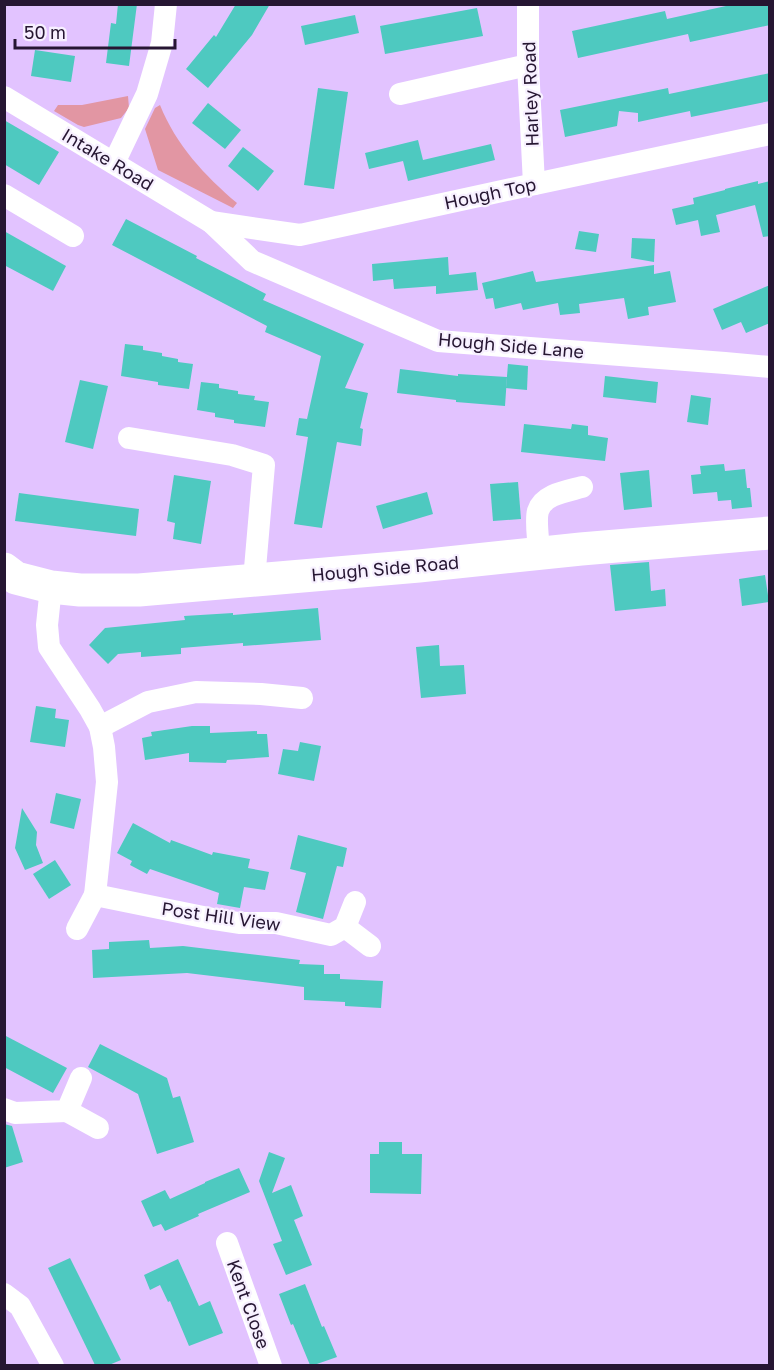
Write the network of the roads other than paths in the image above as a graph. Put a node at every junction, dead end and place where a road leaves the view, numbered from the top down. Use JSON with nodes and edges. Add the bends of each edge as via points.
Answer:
{"nodes":[{"id":1,"x":165,"y":4,"type":"edge"},
{"id":2,"x":530,"y":5,"type":"edge"},
{"id":3,"x":528,"y":65,"type":"junction"},
{"id":4,"x":400,"y":94,"type":"dead end"},
{"id":5,"x":4,"y":97,"type":"edge"},
{"id":6,"x":770,"y":134,"type":"edge"},
{"id":7,"x":114,"y":162,"type":"junction"},
{"id":8,"x":534,"y":184,"type":"junction"},
{"id":9,"x":4,"y":195,"type":"edge"},
{"id":10,"x":211,"y":222,"type":"junction"},
{"id":11,"x":73,"y":236,"type":"dead end"},
{"id":12,"x":770,"y":367,"type":"edge"},
{"id":13,"x":129,"y":438,"type":"dead end"},
{"id":14,"x":582,"y":487,"type":"dead end"},
{"id":15,"x":770,"y":533,"type":"edge"},
{"id":16,"x":539,"y":554,"type":"junction"},
{"id":17,"x":4,"y":569,"type":"edge"},
{"id":18,"x":254,"y":580,"type":"junction"},
{"id":19,"x":51,"y":587,"type":"junction"},
{"id":20,"x":302,"y":698,"type":"dead end"},
{"id":21,"x":100,"y":727,"type":"junction"},
{"id":22,"x":94,"y":895,"type":"junction"},
{"id":23,"x":355,"y":902,"type":"dead end"},
{"id":24,"x":345,"y":927,"type":"junction"},
{"id":25,"x":77,"y":929,"type":"dead end"},
{"id":26,"x":370,"y":946,"type":"dead end"},
{"id":27,"x":81,"y":1078,"type":"dead end"},
{"id":28,"x":4,"y":1109,"type":"edge"},
{"id":29,"x":67,"y":1111,"type":"junction"},
{"id":30,"x":98,"y":1128,"type":"dead end"},
{"id":31,"x":227,"y":1243,"type":"dead end"},
{"id":32,"x":4,"y":1294,"type":"edge"},
{"id":33,"x":53,"y":1365,"type":"edge"},
{"id":34,"x":272,"y":1365,"type":"edge"}],
"edges":[{"from":1,"to":7,"type":"street","via":[[162,43],[147,94]]},
{"from":2,"to":3,"type":"street","name":"Harley Road"},
{"from":3,"to":4,"type":"street"},
{"from":3,"to":8,"type":"street","name":"Harley Road"},
{"from":5,"to":7,"type":"street","name":"Intake Road"},
{"from":6,"to":8,"type":"street","name":"Hough Top"},
{"from":7,"to":10,"type":"street","name":"Intake Road"},
{"from":8,"to":10,"type":"street","name":"Hough Top","via":[[300,235]]},
{"from":9,"to":11,"type":"street"},
{"from":10,"to":12,"type":"street","name":"Hough Side Lane","via":[[252,261],[438,341]]},
{"from":13,"to":18,"type":"street","via":[[232,455],[264,465]]},
{"from":14,"to":16,"type":"street","via":[[544,501],[538,511]]},
{"from":15,"to":16,"type":"main road","name":"Hough Side Road"},
{"from":16,"to":18,"type":"main road","name":"Hough Side Road"},
{"from":17,"to":19,"type":"main road","name":"Hough Side Road","via":[[16,578]]},
{"from":18,"to":19,"type":"main road","name":"Hough Side Road","via":[[139,590]]},
{"from":19,"to":21,"type":"street","via":[[46,625],[49,647]]},
{"from":20,"to":21,"type":"street","via":[[196,692],[148,702]]},
{"from":21,"to":22,"type":"street","via":[[107,782]]},
{"from":22,"to":24,"type":"street","name":"Post Hill View","via":[[213,919],[276,923],[331,935]]},
{"from":22,"to":25,"type":"street"},
{"from":23,"to":24,"type":"street"},
{"from":24,"to":26,"type":"street"},
{"from":27,"to":29,"type":"street"},
{"from":28,"to":29,"type":"street","via":[[15,1113]]},
{"from":29,"to":30,"type":"street"},
{"from":31,"to":34,"type":"street","name":"Kent Close"},
{"from":32,"to":33,"type":"street","via":[[20,1306]]}]}
